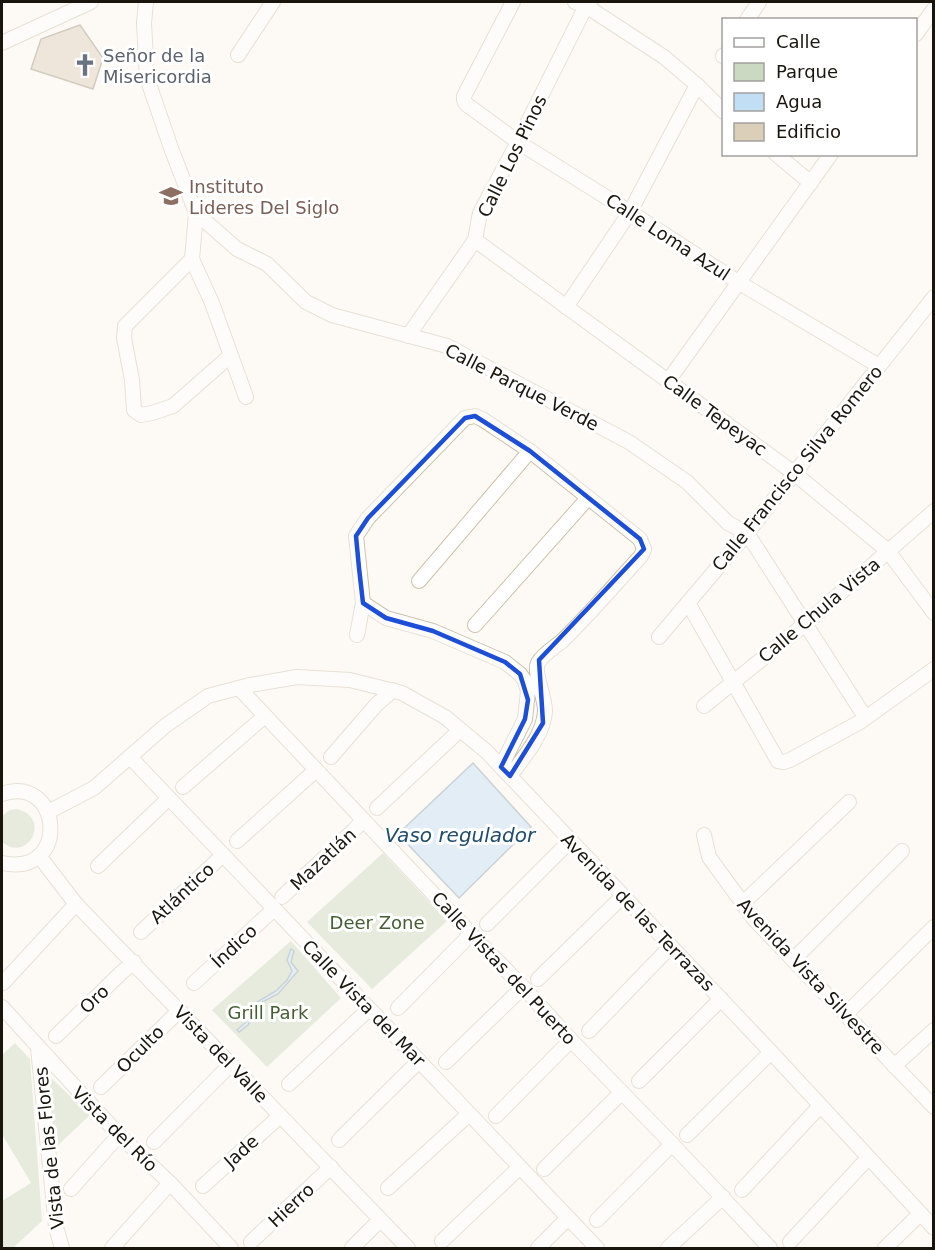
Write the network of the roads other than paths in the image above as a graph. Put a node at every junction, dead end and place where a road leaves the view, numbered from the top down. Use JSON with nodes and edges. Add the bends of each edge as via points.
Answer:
{"nodes":[{"id":1,"x":91,"y":2,"type":"edge"},
{"id":2,"x":146,"y":2,"type":"edge"},
{"id":3,"x":273,"y":2,"type":"edge"},
{"id":4,"x":513,"y":2,"type":"edge"},
{"id":5,"x":759,"y":2,"type":"edge"},
{"id":6,"x":584,"y":3,"type":"edge"},
{"id":7,"x":933,"y":9,"type":"edge"},
{"id":8,"x":748,"y":18,"type":"edge"},
{"id":9,"x":917,"y":31,"type":"edge"},
{"id":10,"x":2,"y":43,"type":"edge"},
{"id":11,"x":238,"y":55,"type":"dead end"},
{"id":12,"x":697,"y":85,"type":"junction"},
{"id":13,"x":722,"y":111,"type":"edge"},
{"id":14,"x":518,"y":142,"type":"junction"},
{"id":15,"x":778,"y":156,"type":"edge"},
{"id":16,"x":830,"y":156,"type":"edge"},
{"id":17,"x":811,"y":183,"type":"junction"},
{"id":18,"x":630,"y":212,"type":"junction"},
{"id":19,"x":196,"y":213,"type":"junction"},
{"id":20,"x":475,"y":240,"type":"junction"},
{"id":21,"x":192,"y":259,"type":"junction"},
{"id":22,"x":738,"y":282,"type":"junction"},
{"id":23,"x":933,"y":297,"type":"edge"},
{"id":24,"x":566,"y":307,"type":"junction"},
{"id":25,"x":408,"y":336,"type":"junction"},
{"id":26,"x":230,"y":356,"type":"junction"},
{"id":27,"x":879,"y":366,"type":"junction"},
{"id":28,"x":668,"y":381,"type":"junction"},
{"id":29,"x":246,"y":397,"type":"dead end"},
{"id":30,"x":530,"y":451,"type":"junction"},
{"id":31,"x":794,"y":473,"type":"junction"},
{"id":32,"x":588,"y":498,"type":"junction"},
{"id":33,"x":933,"y":511,"type":"edge"},
{"id":34,"x":747,"y":533,"type":"junction"},
{"id":35,"x":888,"y":551,"type":"junction"},
{"id":36,"x":419,"y":581,"type":"dead end"},
{"id":37,"x":363,"y":603,"type":"junction"},
{"id":38,"x":688,"y":603,"type":"junction"},
{"id":39,"x":933,"y":613,"type":"edge"},
{"id":40,"x":805,"y":624,"type":"junction"},
{"id":41,"x":475,"y":625,"type":"dead end"},
{"id":42,"x":357,"y":636,"type":"dead end"},
{"id":43,"x":659,"y":637,"type":"dead end"},
{"id":44,"x":933,"y":669,"type":"edge"},
{"id":45,"x":732,"y":683,"type":"junction"},
{"id":46,"x":239,"y":688,"type":"junction"},
{"id":47,"x":393,"y":690,"type":"junction"},
{"id":48,"x":704,"y":706,"type":"dead end"},
{"id":49,"x":265,"y":716,"type":"junction"},
{"id":50,"x":866,"y":717,"type":"junction"},
{"id":51,"x":460,"y":730,"type":"junction"},
{"id":52,"x":331,"y":756,"type":"dead end"},
{"id":53,"x":130,"y":757,"type":"junction"},
{"id":54,"x":316,"y":770,"type":"junction"},
{"id":55,"x":505,"y":772,"type":"junction"},
{"id":56,"x":183,"y":787,"type":"dead end"},
{"id":57,"x":2,"y":794,"type":"edge"},
{"id":58,"x":169,"y":798,"type":"junction"},
{"id":59,"x":849,"y":802,"type":"dead end"},
{"id":60,"x":377,"y":808,"type":"dead end"},
{"id":61,"x":48,"y":812,"type":"junction"},
{"id":62,"x":363,"y":820,"type":"junction"},
{"id":63,"x":704,"y":835,"type":"dead end"},
{"id":64,"x":237,"y":841,"type":"dead end"},
{"id":65,"x":570,"y":841,"type":"junction"},
{"id":66,"x":902,"y":851,"type":"dead end"},
{"id":67,"x":223,"y":855,"type":"junction"},
{"id":68,"x":39,"y":856,"type":"junction"},
{"id":69,"x":2,"y":863,"type":"edge"},
{"id":70,"x":98,"y":866,"type":"dead end"},
{"id":71,"x":623,"y":896,"type":"junction"},
{"id":72,"x":76,"y":903,"type":"junction"},
{"id":73,"x":278,"y":903,"type":"junction"},
{"id":74,"x":742,"y":904,"type":"junction"},
{"id":75,"x":487,"y":924,"type":"dead end"},
{"id":76,"x":933,"y":927,"type":"edge"},
{"id":77,"x":141,"y":932,"type":"dead end"},
{"id":78,"x":471,"y":934,"type":"junction"},
{"id":79,"x":671,"y":946,"type":"junction"},
{"id":80,"x":793,"y":960,"type":"junction"},
{"id":81,"x":134,"y":962,"type":"junction"},
{"id":82,"x":538,"y":979,"type":"dead end"},
{"id":83,"x":3,"y":983,"type":"edge"},
{"id":84,"x":194,"y":983,"type":"dead end"},
{"id":85,"x":523,"y":987,"type":"junction"},
{"id":86,"x":721,"y":999,"type":"junction"},
{"id":87,"x":2,"y":1007,"type":"edge"},
{"id":88,"x":369,"y":1008,"type":"junction"},
{"id":89,"x":398,"y":1008,"type":"dead end"},
{"id":90,"x":180,"y":1010,"type":"junction"},
{"id":91,"x":845,"y":1015,"type":"junction"},
{"id":92,"x":933,"y":1030,"type":"edge"},
{"id":93,"x":589,"y":1031,"type":"dead end"},
{"id":94,"x":56,"y":1036,"type":"dead end"},
{"id":95,"x":571,"y":1040,"type":"junction"},
{"id":96,"x":38,"y":1048,"type":"junction"},
{"id":97,"x":771,"y":1052,"type":"junction"},
{"id":98,"x":419,"y":1061,"type":"junction"},
{"id":99,"x":446,"y":1062,"type":"dead end"},
{"id":100,"x":231,"y":1064,"type":"junction"},
{"id":101,"x":894,"y":1066,"type":"junction"},
{"id":102,"x":639,"y":1081,"type":"dead end"},
{"id":103,"x":289,"y":1084,"type":"dead end"},
{"id":104,"x":101,"y":1087,"type":"dead end"},
{"id":105,"x":622,"y":1092,"type":"junction"},
{"id":106,"x":820,"y":1106,"type":"junction"},
{"id":107,"x":933,"y":1107,"type":"edge"},
{"id":108,"x":469,"y":1114,"type":"junction"},
{"id":109,"x":280,"y":1116,"type":"junction"},
{"id":110,"x":496,"y":1116,"type":"dead end"},
{"id":111,"x":119,"y":1135,"type":"junction"},
{"id":112,"x":687,"y":1136,"type":"dead end"},
{"id":113,"x":339,"y":1140,"type":"dead end"},
{"id":114,"x":154,"y":1142,"type":"dead end"},
{"id":115,"x":672,"y":1144,"type":"junction"},
{"id":116,"x":868,"y":1158,"type":"junction"},
{"id":117,"x":331,"y":1167,"type":"junction"},
{"id":118,"x":520,"y":1167,"type":"junction"},
{"id":119,"x":544,"y":1169,"type":"dead end"},
{"id":120,"x":170,"y":1183,"type":"junction"},
{"id":121,"x":203,"y":1186,"type":"dead end"},
{"id":122,"x":388,"y":1188,"type":"dead end"},
{"id":123,"x":71,"y":1189,"type":"dead end"},
{"id":124,"x":742,"y":1190,"type":"dead end"},
{"id":125,"x":723,"y":1197,"type":"junction"},
{"id":126,"x":920,"y":1214,"type":"junction"},
{"id":127,"x":567,"y":1218,"type":"junction"},
{"id":128,"x":380,"y":1220,"type":"junction"},
{"id":129,"x":597,"y":1220,"type":"dead end"},
{"id":130,"x":933,"y":1228,"type":"edge"},
{"id":131,"x":442,"y":1241,"type":"dead end"},
{"id":132,"x":251,"y":1242,"type":"dead end"},
{"id":133,"x":790,"y":1242,"type":"dead end"},
{"id":134,"x":225,"y":1246,"type":"edge"},
{"id":135,"x":61,"y":1248,"type":"edge"},
{"id":136,"x":112,"y":1248,"type":"edge"},
{"id":137,"x":352,"y":1248,"type":"edge"},
{"id":138,"x":408,"y":1248,"type":"edge"},
{"id":139,"x":538,"y":1248,"type":"edge"},
{"id":140,"x":597,"y":1248,"type":"edge"},
{"id":141,"x":668,"y":1248,"type":"edge"},
{"id":142,"x":770,"y":1248,"type":"edge"},
{"id":143,"x":885,"y":1248,"type":"edge"}],
"edges":[{"from":1,"to":10,"type":"street"},
{"from":2,"to":19,"type":"street","name":"Calle Parque Verde","via":[[147,78]]},
{"from":3,"to":11,"type":"street"},
{"from":4,"to":14,"type":"street","name":"Calle Loma Azul","via":[[464,100]]},
{"from":5,"to":8,"type":"street"},
{"from":6,"to":12,"type":"street","via":[[664,57]]},
{"from":6,"to":14,"type":"street","name":"Calle Los Pinos"},
{"from":7,"to":9,"type":"street"},
{"from":12,"to":13,"type":"street"},
{"from":12,"to":18,"type":"street"},
{"from":14,"to":18,"type":"street","name":"Calle Loma Azul"},
{"from":14,"to":20,"type":"street","name":"Calle Los Pinos","via":[[480,213]]},
{"from":15,"to":17,"type":"street"},
{"from":16,"to":17,"type":"street"},
{"from":17,"to":22,"type":"street"},
{"from":18,"to":22,"type":"street","name":"Calle Loma Azul"},
{"from":18,"to":24,"type":"street"},
{"from":19,"to":21,"type":"street"},
{"from":19,"to":25,"type":"street","name":"Calle Parque Verde","via":[[237,249],[267,264],[306,302],[332,315]]},
{"from":20,"to":24,"type":"street","name":"Calle Tepeyac"},
{"from":20,"to":25,"type":"street","name":"Calle Los Pinos"},
{"from":21,"to":26,"type":"street"},
{"from":21,"to":26,"type":"street","via":[[125,326],[134,410],[141,415],[173,406]]},
{"from":22,"to":27,"type":"street","name":"Calle Loma Azul"},
{"from":22,"to":28,"type":"street"},
{"from":23,"to":27,"type":"street","name":"Calle Francisco Silva Romero"},
{"from":24,"to":28,"type":"street","name":"Calle Tepeyac"},
{"from":25,"to":34,"type":"street","name":"Calle Parque Verde","via":[[447,346],[629,442],[687,482],[728,523]]},
{"from":26,"to":29,"type":"street"},
{"from":27,"to":31,"type":"street","name":"Calle Francisco Silva Romero"},
{"from":28,"to":31,"type":"street","name":"Calle Tepeyac"},
{"from":30,"to":32,"type":"street"},
{"from":30,"to":36,"type":"street"},
{"from":30,"to":37,"type":"street","via":[[482,419],[465,418],[368,518],[356,536]]},
{"from":31,"to":34,"type":"street","name":"Calle Francisco Silva Romero"},
{"from":31,"to":35,"type":"street","name":"Calle Tepeyac"},
{"from":32,"to":41,"type":"street"},
{"from":32,"to":55,"type":"street","via":[[640,539],[644,549],[539,660],[543,723],[534,743]]},
{"from":33,"to":35,"type":"street","name":"Calle Chula Vista"},
{"from":34,"to":38,"type":"street","name":"Calle Francisco Silva Romero"},
{"from":34,"to":40,"type":"street","name":"Calle Parque Verde"},
{"from":35,"to":39,"type":"street","name":"Calle Tepeyac"},
{"from":35,"to":40,"type":"street","name":"Calle Chula Vista"},
{"from":37,"to":42,"type":"street"},
{"from":37,"to":55,"type":"street","via":[[386,618],[433,631],[505,662],[520,674],[528,691],[525,719]]},
{"from":38,"to":43,"type":"street","name":"Calle Francisco Silva Romero"},
{"from":38,"to":45,"type":"street"},
{"from":40,"to":45,"type":"street","name":"Calle Chula Vista"},
{"from":40,"to":50,"type":"street","name":"Calle Parque Verde"},
{"from":44,"to":50,"type":"street"},
{"from":45,"to":48,"type":"street","name":"Calle Chula Vista"},
{"from":45,"to":50,"type":"street","via":[[778,761],[790,760]]},
{"from":46,"to":47,"type":"street","name":"Avenida de las Terrazas","via":[[297,677],[350,680]]},
{"from":46,"to":49,"type":"street","name":"Calle Vistas del Puerto"},
{"from":46,"to":53,"type":"street","name":"Avenida de las Terrazas","via":[[208,696]]},
{"from":47,"to":51,"type":"street","name":"Avenida de las Terrazas","via":[[445,717]]},
{"from":47,"to":52,"type":"street"},
{"from":49,"to":54,"type":"street","name":"Calle Vistas del Puerto"},
{"from":49,"to":56,"type":"street"},
{"from":51,"to":55,"type":"street","name":"Avenida de las Terrazas"},
{"from":51,"to":60,"type":"street"},
{"from":53,"to":58,"type":"street","name":"Calle Vista del Mar"},
{"from":53,"to":61,"type":"street","name":"Avenida de las Terrazas","via":[[94,788]]},
{"from":54,"to":62,"type":"street","name":"Calle Vistas del Puerto"},
{"from":54,"to":64,"type":"street"},
{"from":55,"to":65,"type":"street","name":"Avenida de las Terrazas"},
{"from":57,"to":61,"type":"street","via":[[21,791],[32,795]]},
{"from":58,"to":67,"type":"street","name":"Calle Vista del Mar"},
{"from":58,"to":70,"type":"street"},
{"from":59,"to":74,"type":"street"},
{"from":61,"to":68,"type":"street","via":[[51,836]]},
{"from":62,"to":73,"type":"street","name":"Mazatlán"},
{"from":62,"to":78,"type":"street","name":"Calle Vistas del Puerto"},
{"from":63,"to":74,"type":"street","name":"Avenida Vista Silvestre","via":[[709,857]]},
{"from":65,"to":71,"type":"street","name":"Avenida de las Terrazas"},
{"from":65,"to":75,"type":"street"},
{"from":66,"to":80,"type":"street"},
{"from":67,"to":73,"type":"street","name":"Calle Vista del Mar"},
{"from":67,"to":77,"type":"street","name":"Atlántico"},
{"from":68,"to":69,"type":"street","via":[[27,863]]},
{"from":68,"to":72,"type":"street","name":"Vista del Valle"},
{"from":71,"to":79,"type":"street","name":"Avenida de las Terrazas"},
{"from":71,"to":82,"type":"street"},
{"from":72,"to":81,"type":"street","name":"Vista del Valle"},
{"from":72,"to":83,"type":"street"},
{"from":73,"to":84,"type":"street","name":"Índico"},
{"from":73,"to":88,"type":"street","name":"Calle Vista del Mar"},
{"from":74,"to":80,"type":"street","name":"Avenida Vista Silvestre"},
{"from":76,"to":91,"type":"street"},
{"from":78,"to":85,"type":"street","name":"Calle Vistas del Puerto"},
{"from":78,"to":89,"type":"street"},
{"from":79,"to":86,"type":"street","name":"Avenida de las Terrazas"},
{"from":79,"to":93,"type":"street"},
{"from":80,"to":91,"type":"street","name":"Avenida Vista Silvestre"},
{"from":81,"to":90,"type":"street","name":"Vista del Valle"},
{"from":81,"to":94,"type":"street","name":"Oro"},
{"from":85,"to":95,"type":"street","name":"Calle Vistas del Puerto"},
{"from":85,"to":99,"type":"street"},
{"from":86,"to":97,"type":"street","name":"Avenida de las Terrazas"},
{"from":86,"to":102,"type":"street"},
{"from":87,"to":96,"type":"street","name":"Vista del Río"},
{"from":88,"to":98,"type":"street","name":"Calle Vista del Mar"},
{"from":88,"to":103,"type":"street"},
{"from":90,"to":100,"type":"street","name":"Vista del Valle"},
{"from":90,"to":104,"type":"street","name":"Oculto"},
{"from":91,"to":101,"type":"street","name":"Avenida Vista Silvestre"},
{"from":92,"to":101,"type":"street"},
{"from":95,"to":105,"type":"street","name":"Calle Vistas del Puerto"},
{"from":95,"to":110,"type":"street"},
{"from":96,"to":111,"type":"street","name":"Vista del Río"},
{"from":96,"to":135,"type":"street","name":"Vista de las Flores"},
{"from":97,"to":106,"type":"street","name":"Avenida de las Terrazas"},
{"from":97,"to":112,"type":"street"},
{"from":98,"to":108,"type":"street","name":"Calle Vista del Mar"},
{"from":98,"to":113,"type":"street"},
{"from":100,"to":109,"type":"street","name":"Vista del Valle"},
{"from":100,"to":114,"type":"street"},
{"from":101,"to":107,"type":"street","name":"Avenida Vista Silvestre"},
{"from":105,"to":115,"type":"street","name":"Calle Vistas del Puerto"},
{"from":105,"to":119,"type":"street"},
{"from":106,"to":116,"type":"street","name":"Avenida de las Terrazas"},
{"from":106,"to":124,"type":"street"},
{"from":108,"to":118,"type":"street","name":"Calle Vista del Mar"},
{"from":108,"to":122,"type":"street"},
{"from":109,"to":117,"type":"street","name":"Vista del Valle"},
{"from":109,"to":121,"type":"street","name":"Jade"},
{"from":111,"to":120,"type":"street","name":"Vista del Río"},
{"from":111,"to":123,"type":"street"},
{"from":115,"to":125,"type":"street","name":"Calle Vistas del Puerto"},
{"from":115,"to":129,"type":"street"},
{"from":116,"to":126,"type":"street","name":"Avenida de las Terrazas"},
{"from":116,"to":133,"type":"street"},
{"from":117,"to":128,"type":"street","name":"Vista del Valle"},
{"from":117,"to":132,"type":"street","name":"Hierro"},
{"from":118,"to":127,"type":"street","name":"Calle Vista del Mar"},
{"from":118,"to":131,"type":"street"},
{"from":120,"to":134,"type":"street","name":"Vista del Río"},
{"from":120,"to":136,"type":"street"},
{"from":125,"to":141,"type":"street"},
{"from":125,"to":142,"type":"street","name":"Calle Vistas del Puerto"},
{"from":126,"to":130,"type":"street","name":"Avenida de las Terrazas"},
{"from":126,"to":143,"type":"street"},
{"from":127,"to":139,"type":"street"},
{"from":127,"to":140,"type":"street","name":"Calle Vista del Mar"},
{"from":128,"to":137,"type":"street"},
{"from":128,"to":138,"type":"street","name":"Vista del Valle"}]}
